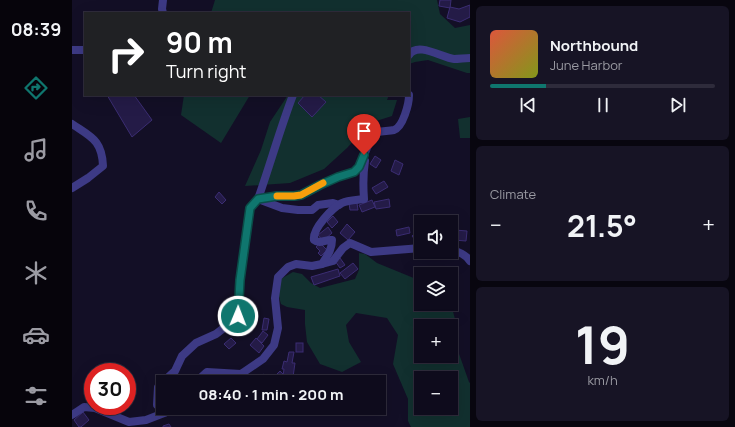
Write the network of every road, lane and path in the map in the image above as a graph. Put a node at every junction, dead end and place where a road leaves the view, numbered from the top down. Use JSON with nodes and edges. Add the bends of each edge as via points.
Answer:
{"nodes":[{"id":1,"x":163,"y":0,"type":"edge"},
{"id":2,"x":164,"y":12,"type":"edge"},
{"id":3,"x":72,"y":50,"type":"edge"},
{"id":4,"x":84,"y":50,"type":"edge"},
{"id":5,"x":410,"y":53,"type":"edge"},
{"id":6,"x":470,"y":58,"type":"edge"},
{"id":7,"x":293,"y":96,"type":"edge"},
{"id":8,"x":409,"y":96,"type":"edge"},
{"id":9,"x":72,"y":124,"type":"edge"},
{"id":10,"x":367,"y":147,"type":"junction"},
{"id":11,"x":72,"y":188,"type":"edge"},
{"id":12,"x":258,"y":199,"type":"junction"},
{"id":13,"x":339,"y":205,"type":"junction"},
{"id":14,"x":414,"y":249,"type":"edge"},
{"id":15,"x":458,"y":253,"type":"edge"},
{"id":16,"x":470,"y":261,"type":"edge"},
{"id":17,"x":322,"y":264,"type":"junction"},
{"id":18,"x":171,"y":375,"type":"edge"},
{"id":19,"x":204,"y":375,"type":"edge"},
{"id":20,"x":72,"y":415,"type":"edge"},
{"id":21,"x":158,"y":415,"type":"edge"}],
"edges":[{"from":1,"to":2,"type":"street"},
{"from":3,"to":4,"type":"street"},
{"from":5,"to":6,"type":"street","via":[[414,49],[422,49],[453,59]]},
{"from":7,"to":12,"type":"street"},
{"from":8,"to":10,"type":"street","via":[[398,127],[378,132]]},
{"from":9,"to":11,"type":"street","via":[[93,138],[103,155],[103,166]]},
{"from":10,"to":12,"type":"street","via":[[359,167],[354,172],[301,195]]},
{"from":10,"to":13,"type":"street","via":[[363,172],[364,199]]},
{"from":12,"to":13,"type":"street","via":[[282,208],[298,210],[312,210],[318,205],[333,203]]},
{"from":12,"to":18,"type":"street","via":[[250,208],[238,316],[216,334],[196,342],[182,356]]},
{"from":13,"to":17,"type":"street","via":[[320,224],[313,236],[316,242],[332,240],[330,252]]},
{"from":14,"to":17,"type":"street","via":[[371,252],[350,243],[332,261]]},
{"from":15,"to":16,"type":"street"},
{"from":17,"to":19,"type":"street","via":[[296,264],[288,267],[278,277],[275,298],[278,328],[274,345],[263,359],[241,374],[208,372]]},
{"from":20,"to":21,"type":"street","via":[[84,407],[95,408],[129,422]]}]}
